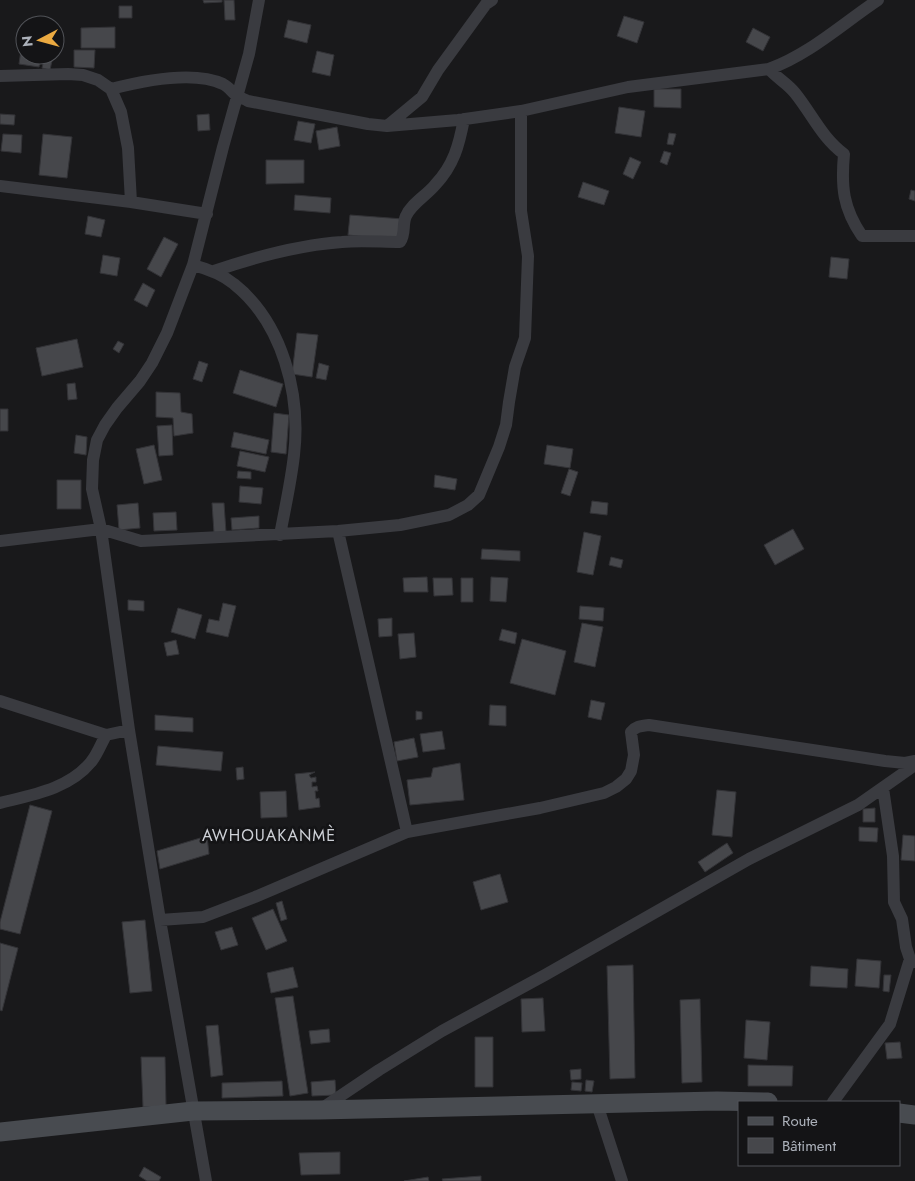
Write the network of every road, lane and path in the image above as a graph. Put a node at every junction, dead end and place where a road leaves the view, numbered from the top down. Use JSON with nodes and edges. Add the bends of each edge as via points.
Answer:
{"nodes":[{"id":1,"x":259,"y":0,"type":"edge"},
{"id":2,"x":492,"y":0,"type":"edge"},
{"id":3,"x":878,"y":0,"type":"edge"},
{"id":4,"x":769,"y":69,"type":"junction"},
{"id":5,"x":0,"y":76,"type":"edge"},
{"id":6,"x":111,"y":89,"type":"junction"},
{"id":7,"x":237,"y":96,"type":"junction"},
{"id":8,"x":521,"y":111,"type":"junction"},
{"id":9,"x":464,"y":119,"type":"junction"},
{"id":10,"x":387,"y":126,"type":"junction"},
{"id":11,"x":0,"y":186,"type":"edge"},
{"id":12,"x":131,"y":202,"type":"junction"},
{"id":13,"x":207,"y":214,"type":"junction"},
{"id":14,"x":915,"y":236,"type":"edge"},
{"id":15,"x":193,"y":265,"type":"junction"},
{"id":16,"x":214,"y":271,"type":"junction"},
{"id":17,"x":101,"y":528,"type":"junction"},
{"id":18,"x":338,"y":530,"type":"junction"},
{"id":19,"x":280,"y":534,"type":"junction"},
{"id":20,"x":0,"y":541,"type":"edge"},
{"id":21,"x":0,"y":701,"type":"edge"},
{"id":22,"x":129,"y":730,"type":"junction"},
{"id":23,"x":106,"y":735,"type":"junction"},
{"id":24,"x":915,"y":761,"type":"edge"},
{"id":25,"x":915,"y":765,"type":"edge"},
{"id":26,"x":883,"y":788,"type":"junction"},
{"id":27,"x":0,"y":802,"type":"edge"},
{"id":28,"x":407,"y":832,"type":"junction"},
{"id":29,"x":160,"y":920,"type":"junction"},
{"id":30,"x":913,"y":961,"type":"edge"},
{"id":31,"x":738,"y":1101,"type":"edge"},
{"id":32,"x":834,"y":1101,"type":"edge"},
{"id":33,"x":597,"y":1104,"type":"junction"},
{"id":34,"x":319,"y":1110,"type":"junction"},
{"id":35,"x":193,"y":1111,"type":"junction"},
{"id":36,"x":900,"y":1113,"type":"edge"},
{"id":37,"x":915,"y":1114,"type":"edge"},
{"id":38,"x":0,"y":1132,"type":"edge"},
{"id":39,"x":206,"y":1181,"type":"edge"},
{"id":40,"x":622,"y":1181,"type":"edge"}],
"edges":[{"from":1,"to":7,"type":"street"},
{"from":2,"to":10,"type":"street","via":[[449,54],[422,97]]},
{"from":3,"to":4,"type":"street","via":[[807,51]]},
{"from":4,"to":8,"type":"street","via":[[628,87]]},
{"from":4,"to":14,"type":"street","via":[[793,91],[822,134],[844,154],[845,199],[851,219],[862,236]]},
{"from":5,"to":6,"type":"street","via":[[83,75]]},
{"from":6,"to":7,"type":"street","via":[[194,78],[222,83]]},
{"from":6,"to":12,"type":"street","via":[[121,112],[128,148]]},
{"from":7,"to":10,"type":"street"},
{"from":7,"to":13,"type":"street"},
{"from":8,"to":9,"type":"street"},
{"from":8,"to":18,"type":"street","via":[[522,211],[528,256],[526,338],[516,367],[506,425],[490,472],[479,495],[449,515],[400,526]]},
{"from":9,"to":10,"type":"street"},
{"from":9,"to":16,"type":"street","via":[[451,166],[406,216],[400,242],[344,242],[311,246],[252,258]]},
{"from":11,"to":12,"type":"street"},
{"from":12,"to":13,"type":"street"},
{"from":13,"to":15,"type":"street"},
{"from":15,"to":16,"type":"street"},
{"from":15,"to":17,"type":"street","via":[[152,363],[97,440],[92,489]]},
{"from":16,"to":19,"type":"street","via":[[234,284],[269,324],[287,372],[295,424],[294,455]]},
{"from":17,"to":19,"type":"street","via":[[141,541]]},
{"from":17,"to":20,"type":"street"},
{"from":17,"to":22,"type":"street"},
{"from":18,"to":19,"type":"street"},
{"from":18,"to":28,"type":"street"},
{"from":21,"to":23,"type":"street"},
{"from":22,"to":23,"type":"street"},
{"from":22,"to":29,"type":"street"},
{"from":23,"to":27,"type":"street","via":[[91,762],[71,780],[39,793]]},
{"from":24,"to":28,"type":"street","via":[[886,761],[640,726],[631,732],[634,755],[631,771],[626,779],[604,793]]},
{"from":25,"to":26,"type":"street"},
{"from":26,"to":30,"type":"street","via":[[894,902]]},
{"from":26,"to":34,"type":"street","via":[[858,805],[749,859],[442,1031]]},
{"from":28,"to":29,"type":"street","via":[[203,917]]},
{"from":29,"to":35,"type":"street"},
{"from":30,"to":32,"type":"street","via":[[890,1024]]},
{"from":31,"to":33,"type":"main road"},
{"from":33,"to":34,"type":"main road"},
{"from":33,"to":40,"type":"street"},
{"from":34,"to":35,"type":"main road"},
{"from":35,"to":38,"type":"main road"},
{"from":35,"to":39,"type":"street"},
{"from":36,"to":37,"type":"main road"}]}
